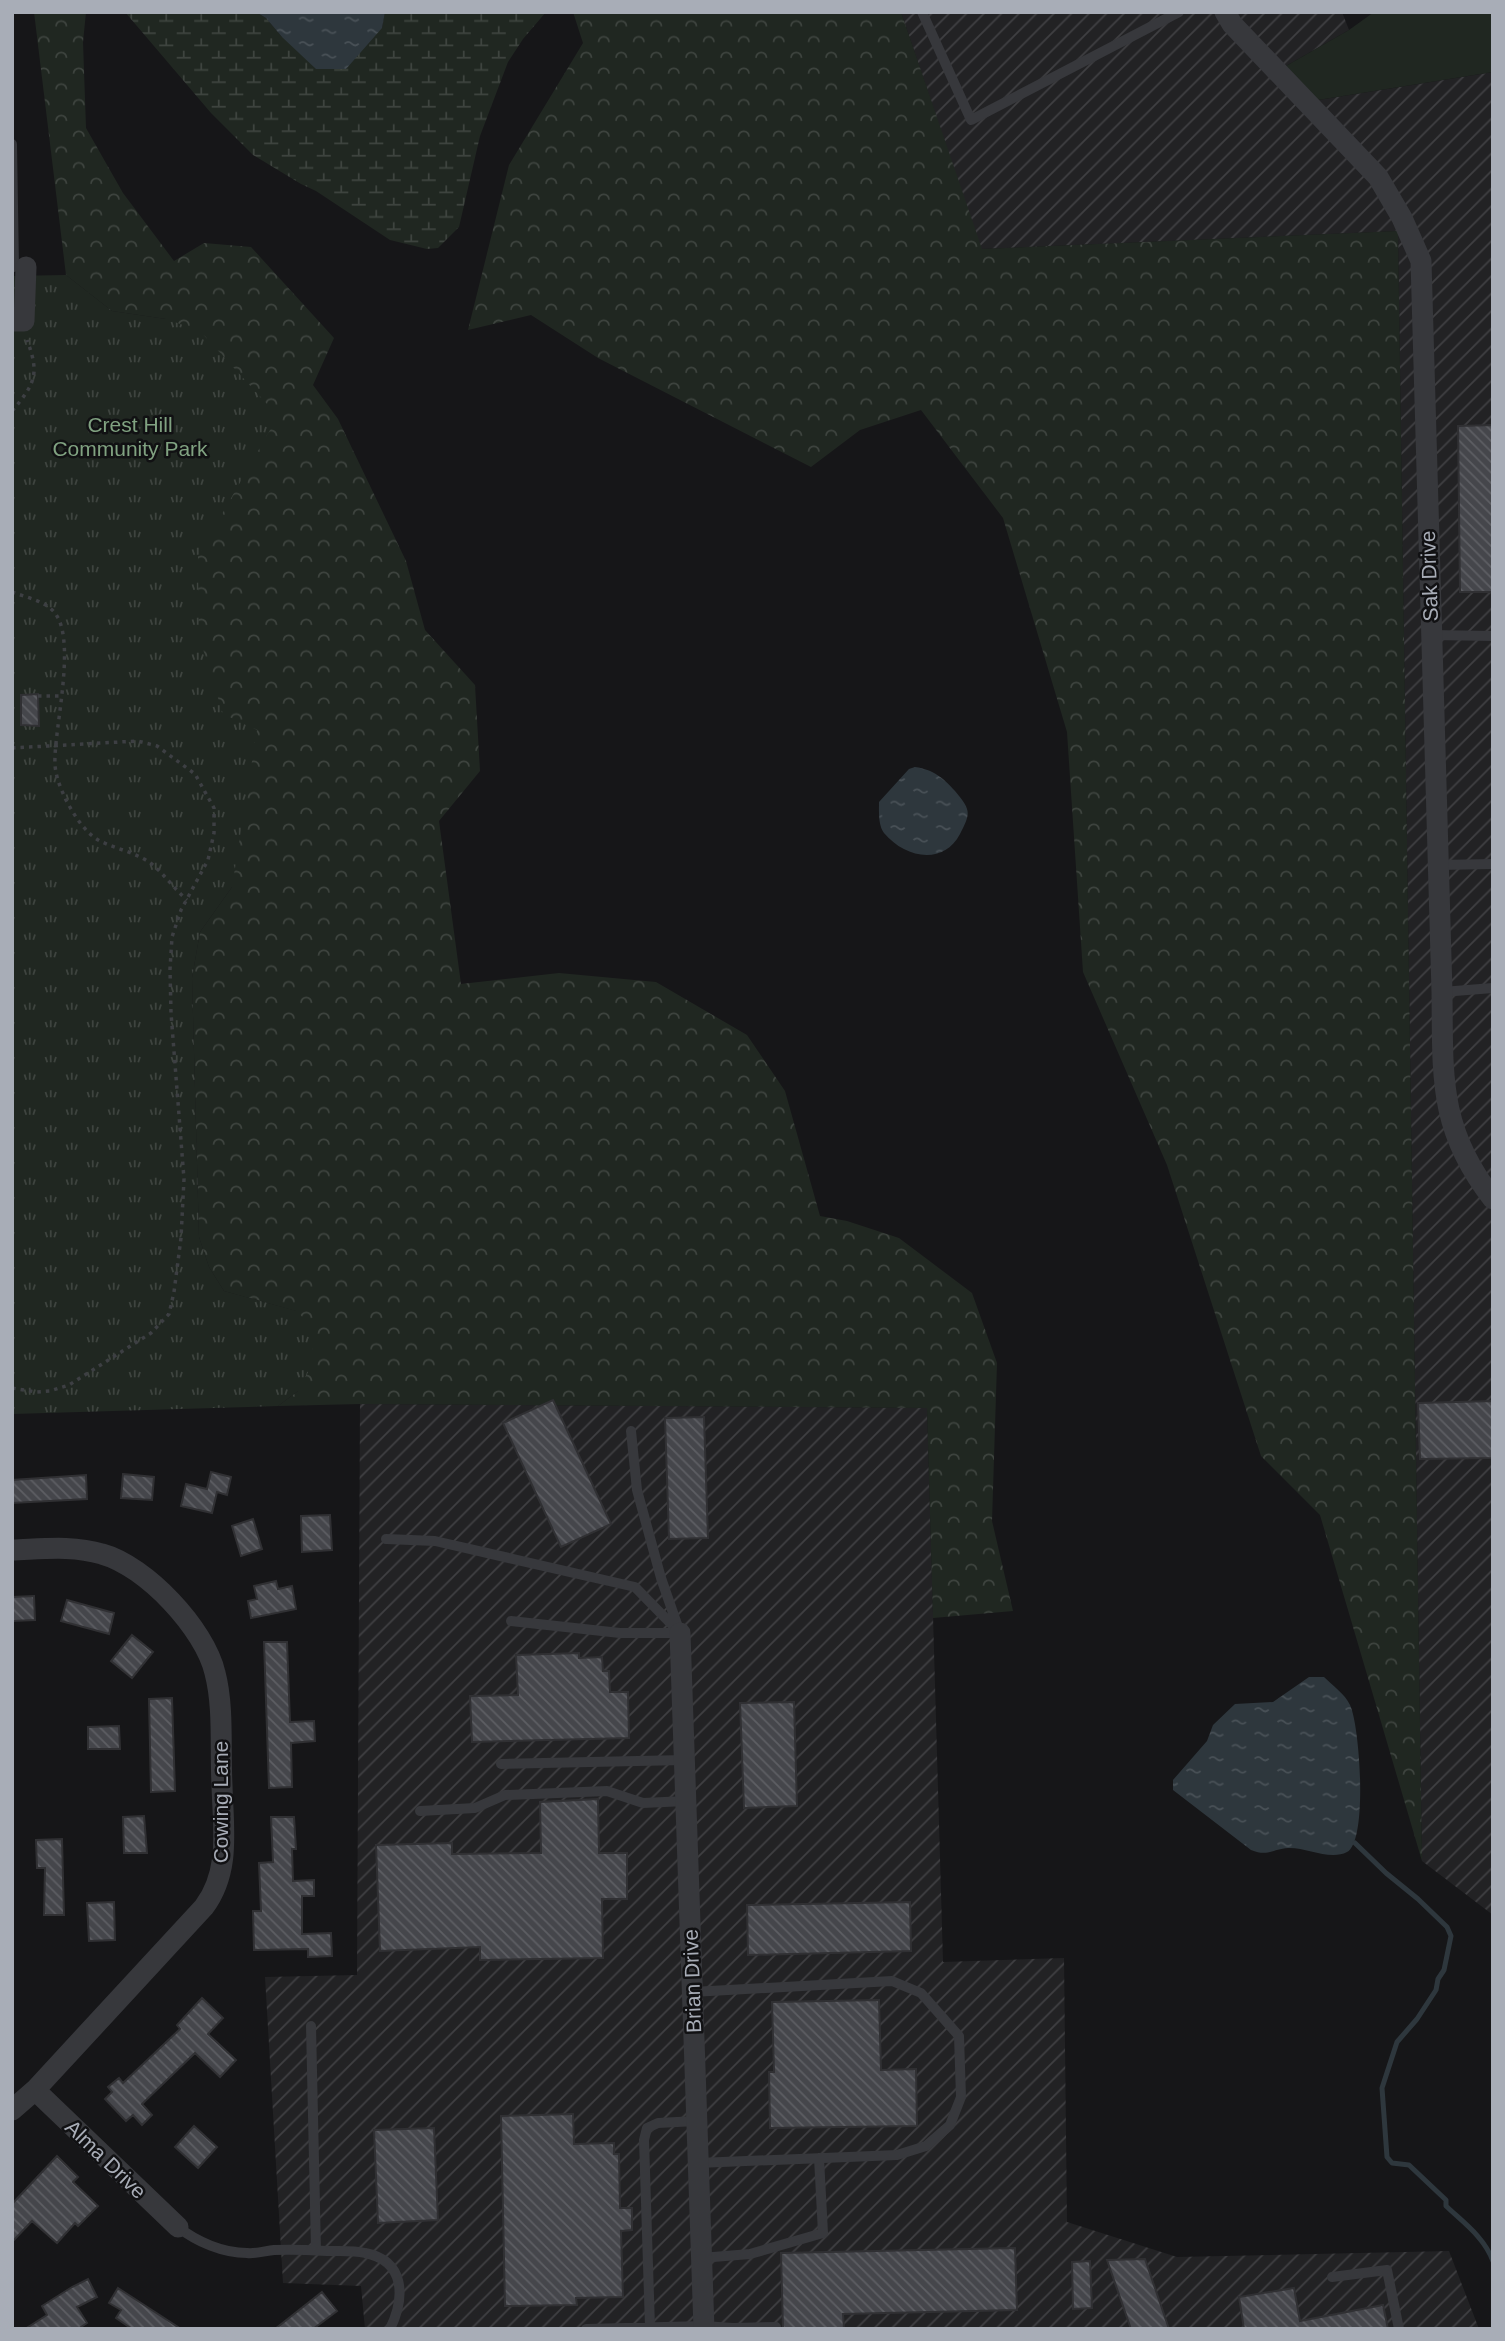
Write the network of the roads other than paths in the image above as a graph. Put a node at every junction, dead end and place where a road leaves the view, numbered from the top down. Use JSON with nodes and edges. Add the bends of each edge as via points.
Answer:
{"nodes":[{"id":1,"x":922,"y":12,"type":"edge"},
{"id":2,"x":1179,"y":12,"type":"edge"},
{"id":3,"x":1225,"y":12,"type":"edge"},
{"id":4,"x":1156,"y":18,"type":"edge"},
{"id":5,"x":12,"y":144,"type":"edge"},
{"id":6,"x":22,"y":267,"type":"edge"},
{"id":7,"x":18,"y":321,"type":"edge"},
{"id":8,"x":1431,"y":635,"type":"junction"},
{"id":9,"x":1493,"y":636,"type":"edge"},
{"id":10,"x":1493,"y":864,"type":"edge"},
{"id":11,"x":1438,"y":865,"type":"junction"},
{"id":12,"x":1493,"y":988,"type":"edge"},
{"id":13,"x":1443,"y":992,"type":"junction"},
{"id":14,"x":1493,"y":1199,"type":"edge"},
{"id":15,"x":631,"y":1431,"type":"dead end"},
{"id":16,"x":386,"y":1539,"type":"dead end"},
{"id":17,"x":12,"y":1550,"type":"edge"},
{"id":18,"x":511,"y":1621,"type":"dead end"},
{"id":19,"x":680,"y":1633,"type":"junction"},
{"id":20,"x":685,"y":1760,"type":"junction"},
{"id":21,"x":501,"y":1764,"type":"dead end"},
{"id":22,"x":686,"y":1801,"type":"junction"},
{"id":23,"x":420,"y":1811,"type":"dead end"},
{"id":24,"x":692,"y":1992,"type":"junction"},
{"id":25,"x":311,"y":2026,"type":"dead end"},
{"id":26,"x":35,"y":2090,"type":"junction"},
{"id":27,"x":12,"y":2110,"type":"edge"},
{"id":28,"x":696,"y":2121,"type":"junction"},
{"id":29,"x":819,"y":2158,"type":"junction"},
{"id":30,"x":698,"y":2163,"type":"junction"},
{"id":31,"x":178,"y":2227,"type":"joint"},
{"id":32,"x":316,"y":2250,"type":"junction"},
{"id":33,"x":701,"y":2258,"type":"junction"},
{"id":34,"x":1332,"y":2277,"type":"dead end"},
{"id":35,"x":650,"y":2327,"type":"edge"},
{"id":36,"x":704,"y":2327,"type":"edge"},
{"id":37,"x":776,"y":2327,"type":"dead end"},
{"id":38,"x":390,"y":2329,"type":"edge"},
{"id":39,"x":586,"y":2329,"type":"edge"},
{"id":40,"x":1399,"y":2329,"type":"edge"}],
"edges":[{"from":1,"to":4,"type":"lane","via":[[971,120]]},
{"from":2,"to":4,"type":"lane"},
{"from":3,"to":8,"type":"street","name":"Sak Drive","via":[[1378,177],[1421,261]]},
{"from":5,"to":6,"type":"lane"},
{"from":6,"to":7,"type":"street"},
{"from":8,"to":9,"type":"lane"},
{"from":8,"to":11,"type":"street","name":"Sak Drive"},
{"from":10,"to":11,"type":"lane"},
{"from":11,"to":13,"type":"street","name":"Sak Drive"},
{"from":12,"to":13,"type":"lane"},
{"from":13,"to":14,"type":"street","name":"Sak Drive","via":[[1443,1073],[1449,1114],[1463,1155]]},
{"from":15,"to":19,"type":"lane","via":[[637,1490]]},
{"from":16,"to":19,"type":"lane","via":[[435,1542],[635,1587]]},
{"from":17,"to":26,"type":"street","name":"Cowing Lane","via":[[82,1550],[104,1554],[134,1569],[197,1631],[212,1661],[218,1694],[224,1853],[216,1891]]},
{"from":18,"to":19,"type":"lane","via":[[621,1633]]},
{"from":19,"to":20,"type":"street","name":"Brian Drive"},
{"from":20,"to":21,"type":"lane"},
{"from":20,"to":22,"type":"street","name":"Brian Drive"},
{"from":22,"to":23,"type":"lane","via":[[643,1803],[607,1791],[505,1795],[475,1808]]},
{"from":22,"to":24,"type":"street","name":"Brian Drive"},
{"from":24,"to":28,"type":"street","name":"Brian Drive"},
{"from":24,"to":29,"type":"lane","via":[[892,1981],[921,1993],[959,2036],[961,2097],[950,2125],[926,2146],[897,2155]]},
{"from":25,"to":32,"type":"lane"},
{"from":26,"to":27,"type":"street","name":"Cowing Lane"},
{"from":26,"to":31,"type":"street","name":"Alma Drive"},
{"from":28,"to":30,"type":"street","name":"Brian Drive"},
{"from":28,"to":35,"type":"lane","via":[[658,2123],[647,2128],[644,2140]]},
{"from":29,"to":30,"type":"lane"},
{"from":29,"to":33,"type":"lane","via":[[823,2233],[750,2254]]},
{"from":30,"to":33,"type":"street","name":"Brian Drive"},
{"from":31,"to":32,"type":"lane","via":[[203,2243],[233,2252]]},
{"from":32,"to":38,"type":"lane","via":[[365,2253],[385,2260],[397,2274],[400,2291]]},
{"from":33,"to":36,"type":"street","name":"Brian Drive"},
{"from":34,"to":40,"type":"lane","via":[[1387,2270]]},
{"from":35,"to":36,"type":"lane"},
{"from":35,"to":39,"type":"lane"},
{"from":36,"to":37,"type":"lane"}]}
